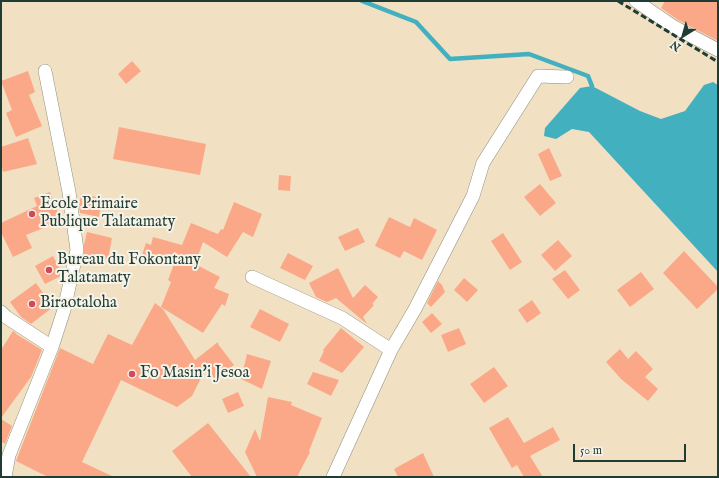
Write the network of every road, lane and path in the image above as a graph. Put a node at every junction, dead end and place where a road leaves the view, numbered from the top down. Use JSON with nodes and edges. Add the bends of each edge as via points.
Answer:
{"nodes":[{"id":1,"x":636,"y":1,"type":"edge"},
{"id":2,"x":718,"y":50,"type":"edge"},
{"id":3,"x":45,"y":71,"type":"dead end"},
{"id":4,"x":567,"y":77,"type":"dead end"},
{"id":5,"x":252,"y":277,"type":"dead end"},
{"id":6,"x":1,"y":312,"type":"edge"},
{"id":7,"x":52,"y":347,"type":"junction"},
{"id":8,"x":391,"y":350,"type":"junction"},
{"id":9,"x":5,"y":477,"type":"edge"},
{"id":10,"x":333,"y":477,"type":"edge"}],
"edges":[{"from":1,"to":2,"type":"street","via":[[674,27]]},
{"from":3,"to":7,"type":"street","via":[[69,192],[77,250],[64,310]]},
{"from":4,"to":8,"type":"street","via":[[538,76],[484,163],[473,196]]},
{"from":5,"to":8,"type":"street","via":[[342,318]]},
{"from":6,"to":7,"type":"street"},
{"from":7,"to":9,"type":"street","via":[[9,455]]},
{"from":8,"to":10,"type":"street"}]}
